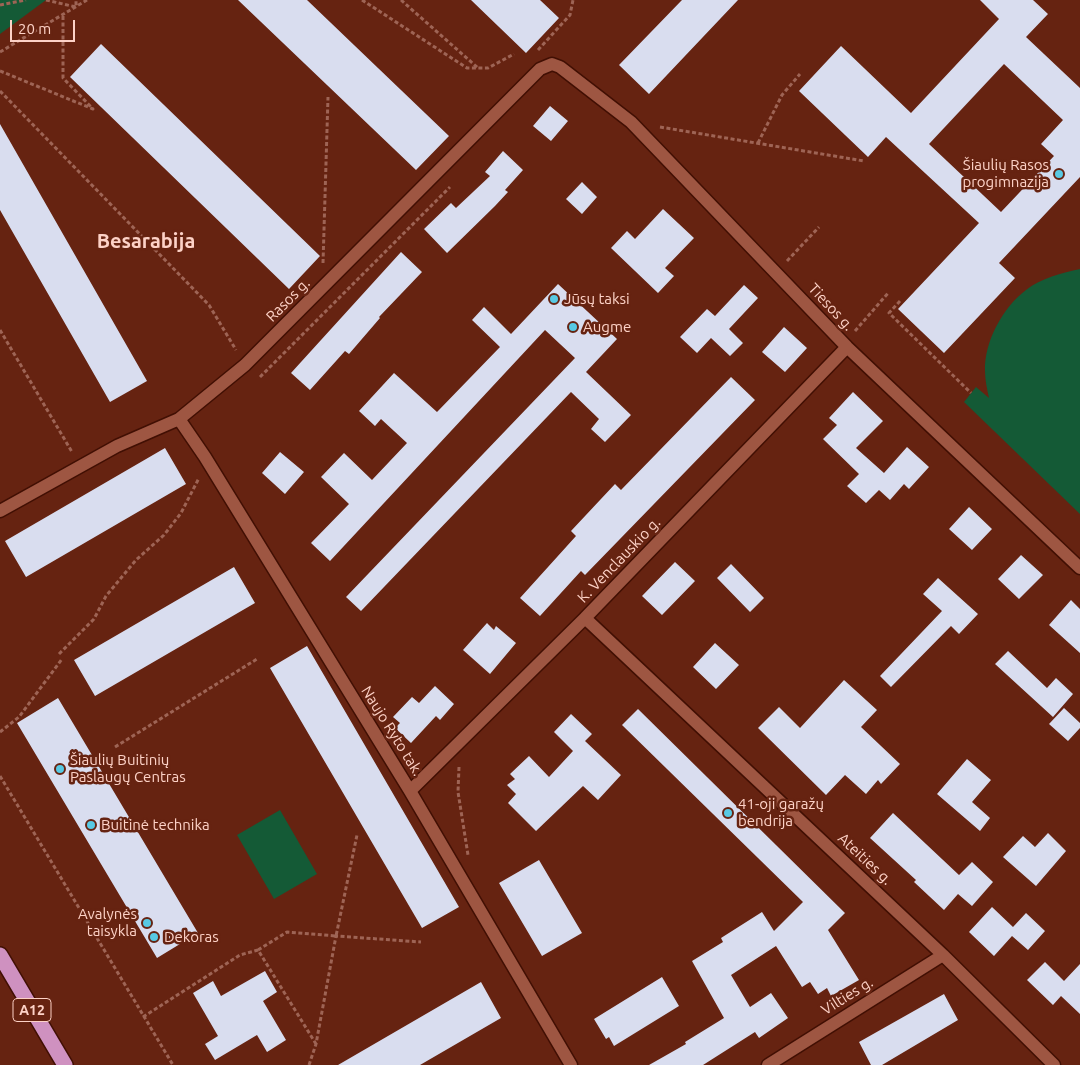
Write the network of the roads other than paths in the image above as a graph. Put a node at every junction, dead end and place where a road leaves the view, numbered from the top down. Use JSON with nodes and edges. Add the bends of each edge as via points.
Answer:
{"nodes":[{"id":1,"x":560,"y":67,"type":"joint"},
{"id":2,"x":845,"y":346,"type":"junction"},
{"id":3,"x":179,"y":419,"type":"junction"},
{"id":4,"x":0,"y":511,"type":"edge"},
{"id":5,"x":1080,"y":568,"type":"edge"},
{"id":6,"x":585,"y":618,"type":"junction"},
{"id":7,"x":410,"y":791,"type":"junction"},
{"id":8,"x":943,"y":954,"type":"junction"},
{"id":9,"x":0,"y":955,"type":"edge"},
{"id":10,"x":65,"y":1065,"type":"edge"},
{"id":11,"x":571,"y":1065,"type":"edge"},
{"id":12,"x":768,"y":1065,"type":"edge"},
{"id":13,"x":1054,"y":1065,"type":"edge"}],
"edges":[{"from":1,"to":2,"type":"street","name":"Tiesos g.","via":[[631,122]]},
{"from":1,"to":3,"type":"street","name":"Rasos g.","via":[[552,64],[540,69],[245,365]]},
{"from":2,"to":5,"type":"street","name":"Tiesos g."},
{"from":2,"to":6,"type":"street","name":"K. Venclauskio g."},
{"from":3,"to":4,"type":"street","name":"Rasos g.","via":[[117,446]]},
{"from":3,"to":7,"type":"street","name":"Naujo Ryto tak."},
{"from":6,"to":7,"type":"street","name":"K. Venclauskio g."},
{"from":6,"to":8,"type":"street","name":"Ateities g."},
{"from":7,"to":11,"type":"street","name":"Naujo Ryto tak."},
{"from":8,"to":12,"type":"street","name":"Vilties g."},
{"from":8,"to":13,"type":"street","name":"Ateities g."},
{"from":9,"to":10,"type":"highway","number":"A12"}]}
